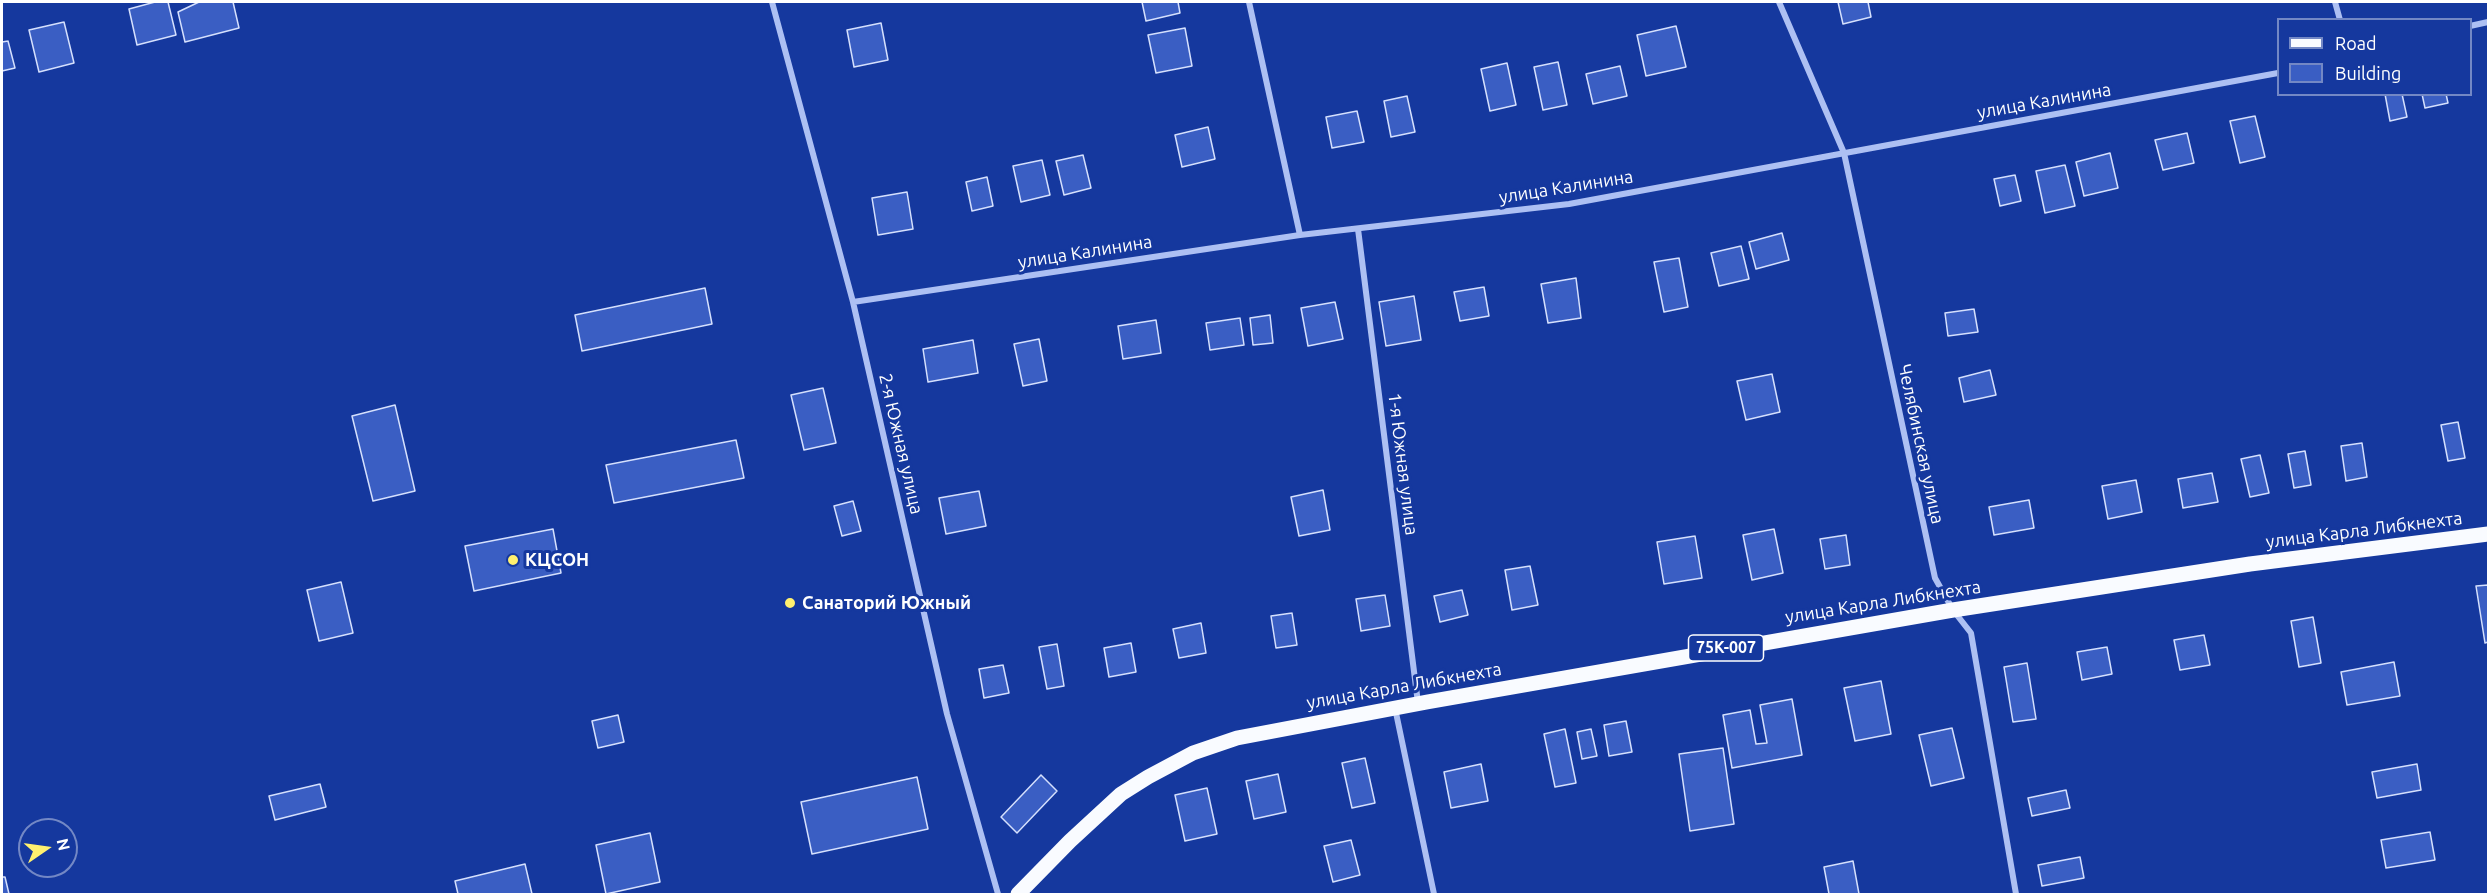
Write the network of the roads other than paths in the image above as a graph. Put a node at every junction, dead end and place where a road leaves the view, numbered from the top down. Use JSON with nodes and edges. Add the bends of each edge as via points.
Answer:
{"nodes":[{"id":1,"x":772,"y":2,"type":"edge"},
{"id":2,"x":1249,"y":2,"type":"edge"},
{"id":3,"x":1779,"y":2,"type":"edge"},
{"id":4,"x":2335,"y":2,"type":"edge"},
{"id":5,"x":2339,"y":18,"type":"edge"},
{"id":6,"x":2488,"y":22,"type":"edge"},
{"id":7,"x":2472,"y":26,"type":"edge"},
{"id":8,"x":2277,"y":73,"type":"edge"},
{"id":9,"x":1844,"y":153,"type":"junction"},
{"id":10,"x":1358,"y":229,"type":"junction"},
{"id":11,"x":1300,"y":235,"type":"junction"},
{"id":12,"x":853,"y":302,"type":"junction"},
{"id":13,"x":2488,"y":534,"type":"edge"},
{"id":14,"x":1953,"y":610,"type":"junction"},
{"id":15,"x":1418,"y":703,"type":"junction"},
{"id":16,"x":1395,"y":707,"type":"junction"},
{"id":17,"x":998,"y":894,"type":"edge"},
{"id":18,"x":1018,"y":894,"type":"edge"},
{"id":19,"x":1434,"y":894,"type":"edge"},
{"id":20,"x":2016,"y":894,"type":"edge"}],
"edges":[{"from":1,"to":12,"type":"street","name":"2-я Южная улица"},
{"from":2,"to":11,"type":"street"},
{"from":3,"to":9,"type":"street","name":"Челябинская улица"},
{"from":4,"to":5,"type":"street"},
{"from":6,"to":7,"type":"street"},
{"from":8,"to":9,"type":"street","name":"улица Калинина"},
{"from":9,"to":10,"type":"street","name":"улица Калинина","via":[[1569,204]]},
{"from":9,"to":14,"type":"street","name":"Челябинская улица","via":[[1935,578]]},
{"from":10,"to":11,"type":"street","name":"улица Калинина"},
{"from":10,"to":15,"type":"street","name":"1-я Южная улица"},
{"from":11,"to":12,"type":"street","name":"улица Калинина"},
{"from":12,"to":17,"type":"street","name":"2-я Южная улица","via":[[947,714]]},
{"from":13,"to":14,"type":"main road","name":"улица Карла Либкнехта","number":"75К-007","via":[[2250,564]]},
{"from":14,"to":15,"type":"main road","name":"улица Карла Либкнехта","number":"75К-007"},
{"from":14,"to":20,"type":"street","name":"Челябинская улица","via":[[1971,633]]},
{"from":15,"to":16,"type":"main road","name":"улица Карла Либкнехта","number":"75К-007"},
{"from":16,"to":18,"type":"main road","name":"улица Карла Либкнехта","number":"75К-007","via":[[1237,738],[1193,753],[1121,794]]},
{"from":16,"to":19,"type":"street"}]}
